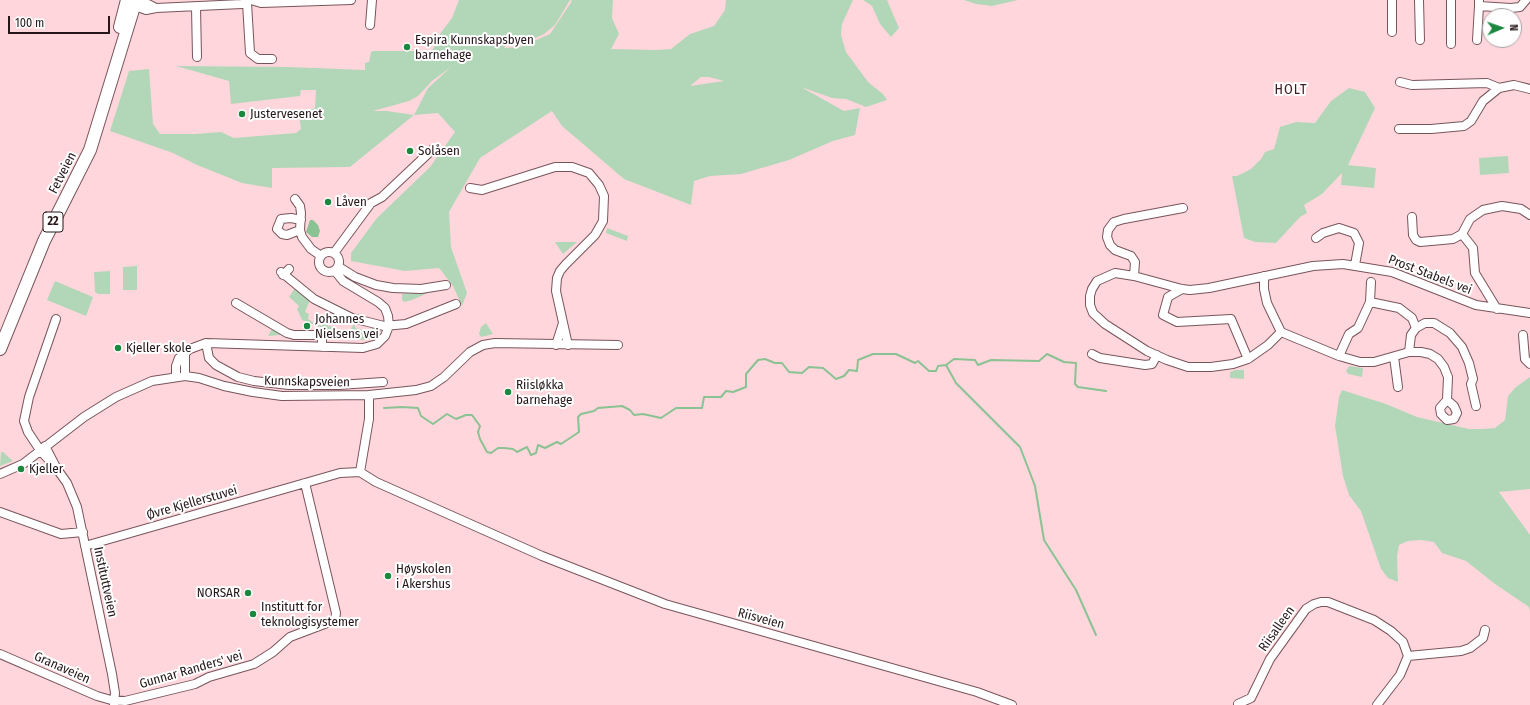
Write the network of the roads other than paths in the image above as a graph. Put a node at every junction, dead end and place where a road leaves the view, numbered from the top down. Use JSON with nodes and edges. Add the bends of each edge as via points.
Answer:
{"nodes":[{"id":1,"x":351,"y":0,"type":"edge"},
{"id":2,"x":372,"y":0,"type":"edge"},
{"id":3,"x":1392,"y":0,"type":"edge"},
{"id":4,"x":1420,"y":0,"type":"edge"},
{"id":5,"x":1451,"y":0,"type":"edge"},
{"id":6,"x":1526,"y":0,"type":"edge"},
{"id":7,"x":250,"y":1,"type":"edge"},
{"id":8,"x":132,"y":2,"type":"edge"},
{"id":9,"x":1479,"y":3,"type":"edge"},
{"id":10,"x":196,"y":6,"type":"junction"},
{"id":11,"x":370,"y":25,"type":"dead end"},
{"id":12,"x":1392,"y":32,"type":"dead end"},
{"id":13,"x":1420,"y":40,"type":"dead end"},
{"id":14,"x":1477,"y":40,"type":"dead end"},
{"id":15,"x":1451,"y":44,"type":"dead end"},
{"id":16,"x":197,"y":57,"type":"dead end"},
{"id":17,"x":272,"y":60,"type":"dead end"},
{"id":18,"x":1400,"y":82,"type":"dead end"},
{"id":19,"x":1499,"y":88,"type":"junction"},
{"id":20,"x":1530,"y":89,"type":"edge"},
{"id":21,"x":1399,"y":129,"type":"dead end"},
{"id":22,"x":434,"y":149,"type":"dead end"},
{"id":23,"x":470,"y":188,"type":"dead end"},
{"id":24,"x":295,"y":199,"type":"dead end"},
{"id":25,"x":1183,"y":208,"type":"dead end"},
{"id":26,"x":1530,"y":215,"type":"edge"},
{"id":27,"x":1412,"y":217,"type":"dead end"},
{"id":28,"x":301,"y":220,"type":"junction"},
{"id":29,"x":300,"y":230,"type":"junction"},
{"id":30,"x":1462,"y":234,"type":"junction"},
{"id":31,"x":1316,"y":238,"type":"dead end"},
{"id":32,"x":334,"y":253,"type":"junction"},
{"id":33,"x":321,"y":256,"type":"junction"},
{"id":34,"x":1355,"y":265,"type":"junction"},
{"id":35,"x":337,"y":269,"type":"junction"},
{"id":36,"x":284,"y":272,"type":"dead end"},
{"id":37,"x":1134,"y":276,"type":"junction"},
{"id":38,"x":1264,"y":276,"type":"junction"},
{"id":39,"x":1371,"y":282,"type":"dead end"},
{"id":40,"x":446,"y":285,"type":"dead end"},
{"id":41,"x":1182,"y":289,"type":"junction"},
{"id":42,"x":314,"y":299,"type":"junction"},
{"id":43,"x":1370,"y":302,"type":"junction"},
{"id":44,"x":236,"y":304,"type":"dead end"},
{"id":45,"x":456,"y":304,"type":"dead end"},
{"id":46,"x":310,"y":307,"type":"dead end"},
{"id":47,"x":1497,"y":309,"type":"junction"},
{"id":48,"x":1530,"y":313,"type":"edge"},
{"id":49,"x":56,"y":319,"type":"dead end"},
{"id":50,"x":563,"y":323,"type":"junction"},
{"id":51,"x":389,"y":326,"type":"junction"},
{"id":52,"x":1416,"y":328,"type":"junction"},
{"id":53,"x":1282,"y":332,"type":"junction"},
{"id":54,"x":1523,"y":335,"type":"dead end"},
{"id":55,"x":206,"y":343,"type":"junction"},
{"id":56,"x":556,"y":345,"type":"junction"},
{"id":57,"x":568,"y":345,"type":"junction"},
{"id":58,"x":618,"y":345,"type":"dead end"},
{"id":59,"x":322,"y":347,"type":"junction"},
{"id":60,"x":0,"y":349,"type":"edge"},
{"id":61,"x":1409,"y":352,"type":"junction"},
{"id":62,"x":185,"y":354,"type":"junction"},
{"id":63,"x":1092,"y":354,"type":"dead end"},
{"id":64,"x":1157,"y":355,"type":"junction"},
{"id":65,"x":1339,"y":356,"type":"junction"},
{"id":66,"x":1394,"y":357,"type":"junction"},
{"id":67,"x":1248,"y":358,"type":"junction"},
{"id":68,"x":1530,"y":364,"type":"edge"},
{"id":69,"x":184,"y":376,"type":"junction"},
{"id":70,"x":176,"y":377,"type":"junction"},
{"id":71,"x":384,"y":382,"type":"dead end"},
{"id":72,"x":1398,"y":387,"type":"dead end"},
{"id":73,"x":369,"y":395,"type":"junction"},
{"id":74,"x":1447,"y":400,"type":"dead end"},
{"id":75,"x":1476,"y":406,"type":"dead end"},
{"id":76,"x":42,"y":448,"type":"junction"},
{"id":77,"x":360,"y":472,"type":"junction"},
{"id":78,"x":0,"y":474,"type":"edge"},
{"id":79,"x":305,"y":483,"type":"junction"},
{"id":80,"x":0,"y":512,"type":"edge"},
{"id":81,"x":82,"y":532,"type":"junction"},
{"id":82,"x":85,"y":546,"type":"junction"},
{"id":83,"x":1485,"y":630,"type":"dead end"},
{"id":84,"x":0,"y":654,"type":"edge"},
{"id":85,"x":1408,"y":656,"type":"junction"},
{"id":86,"x":114,"y":703,"type":"edge"},
{"id":87,"x":1238,"y":704,"type":"dead end"},
{"id":88,"x":1012,"y":705,"type":"edge"},
{"id":89,"x":1377,"y":705,"type":"edge"}],
"edges":[{"from":1,"to":7,"type":"street","via":[[261,3]]},
{"from":2,"to":11,"type":"street"},
{"from":3,"to":12,"type":"street"},
{"from":4,"to":13,"type":"street"},
{"from":5,"to":15,"type":"street"},
{"from":6,"to":9,"type":"street","via":[[1520,7]]},
{"from":7,"to":10,"type":"street"},
{"from":7,"to":17,"type":"street","via":[[250,53],[258,59]]},
{"from":8,"to":10,"type":"street","via":[[146,10]]},
{"from":8,"to":60,"type":"highway","name":"Fetveien","number":"22","via":[[86,159],[44,241]]},
{"from":9,"to":14,"type":"street"},
{"from":10,"to":16,"type":"street"},
{"from":18,"to":19,"type":"street","via":[[1412,86],[1487,83]]},
{"from":19,"to":20,"type":"street","via":[[1514,85]]},
{"from":19,"to":21,"type":"street","via":[[1483,101],[1471,121],[1464,126]]},
{"from":22,"to":32,"type":"street","via":[[382,197],[371,203]]},
{"from":23,"to":50,"type":"street","via":[[482,190],[555,167],[572,167],[589,173],[598,185],[604,196],[603,221],[595,235],[566,264],[557,278],[556,290]]},
{"from":24,"to":28,"type":"street","via":[[300,206]]},
{"from":25,"to":37,"type":"street","via":[[1124,219],[1114,222],[1108,230],[1110,245],[1115,250],[1131,256],[1135,262]]},
{"from":26,"to":30,"type":"street","via":[[1520,209],[1502,206],[1483,210],[1470,219]]},
{"from":27,"to":30,"type":"street","via":[[1413,235],[1420,242],[1453,239]]},
{"from":28,"to":29,"type":"street"},
{"from":28,"to":29,"type":"street","via":[[281,219],[277,229],[287,235]]},
{"from":29,"to":33,"type":"street","via":[[306,243]]},
{"from":30,"to":47,"type":"street","name":"Prost Stabels vei","via":[[1473,248],[1475,273]]},
{"from":31,"to":34,"type":"street","via":[[1339,228],[1354,233],[1359,242]]},
{"from":32,"to":33,"type":"street","via":[[327,252]]},
{"from":32,"to":35,"type":"street","via":[[339,260]]},
{"from":33,"to":35,"type":"street","via":[[319,264],[323,270],[329,273]]},
{"from":34,"to":38,"type":"street","name":"Prost Stabels vei","via":[[1313,266]]},
{"from":34,"to":47,"type":"street","name":"Prost Stabels vei","via":[[1392,272],[1476,305]]},
{"from":35,"to":40,"type":"street","via":[[376,285],[393,288],[408,290]]},
{"from":35,"to":51,"type":"street","via":[[343,281],[381,304],[388,313]]},
{"from":36,"to":42,"type":"street"},
{"from":37,"to":41,"type":"street","name":"Prost Stabels vei"},
{"from":37,"to":64,"type":"street","name":"Prost Stabels vei","via":[[1115,273],[1098,281],[1092,289],[1090,305],[1093,313],[1105,324]]},
{"from":38,"to":41,"type":"street","name":"Prost Stabels vei","via":[[1209,288]]},
{"from":38,"to":53,"type":"street","via":[[1266,303]]},
{"from":39,"to":43,"type":"street"},
{"from":41,"to":67,"type":"street","via":[[1168,297],[1163,315],[1177,322],[1231,319]]},
{"from":42,"to":46,"type":"street"},
{"from":42,"to":51,"type":"street","via":[[352,318]]},
{"from":43,"to":52,"type":"street","via":[[1399,308],[1412,318]]},
{"from":43,"to":65,"type":"street","via":[[1358,328],[1349,334]]},
{"from":44,"to":59,"type":"street","via":[[287,333],[320,335]]},
{"from":45,"to":51,"type":"street","via":[[415,322]]},
{"from":47,"to":48,"type":"street","name":"Prost Stabels vei"},
{"from":49,"to":76,"type":"street","via":[[24,414],[26,427]]},
{"from":50,"to":56,"type":"street"},
{"from":50,"to":57,"type":"street"},
{"from":51,"to":59,"type":"street","via":[[385,336],[373,346]]},
{"from":52,"to":61,"type":"street"},
{"from":52,"to":75,"type":"street","via":[[1434,322],[1450,333],[1462,347],[1473,379]]},
{"from":53,"to":65,"type":"street"},
{"from":53,"to":67,"type":"street","name":"Prost Stabels vei","via":[[1268,346]]},
{"from":54,"to":68,"type":"street","via":[[1525,359]]},
{"from":55,"to":59,"type":"street"},
{"from":55,"to":62,"type":"street","via":[[190,349]]},
{"from":55,"to":71,"type":"street","via":[[209,358],[216,365],[238,377],[254,381],[289,385]]},
{"from":56,"to":57,"type":"street","name":"Kunnskapsveien"},
{"from":56,"to":73,"type":"street","name":"Kunnskapsveien","via":[[483,345],[470,352],[444,378],[431,386]]},
{"from":57,"to":58,"type":"street","name":"Kunnskapsveien"},
{"from":61,"to":66,"type":"street"},
{"from":61,"to":74,"type":"street","via":[[1430,354],[1438,359],[1448,377]]},
{"from":62,"to":69,"type":"street"},
{"from":62,"to":70,"type":"street","via":[[178,361]]},
{"from":63,"to":64,"type":"street","via":[[1100,358],[1144,365],[1152,364]]},
{"from":64,"to":67,"type":"street","name":"Prost Stabels vei","via":[[1188,367],[1233,364]]},
{"from":65,"to":66,"type":"street","via":[[1360,362],[1374,362]]},
{"from":66,"to":72,"type":"street"},
{"from":69,"to":70,"type":"street","name":"Kunnskapsveien"},
{"from":69,"to":73,"type":"street","name":"Kunnskapsveien","via":[[282,396]]},
{"from":70,"to":76,"type":"street","name":"Kunnskapsveien","via":[[152,381],[116,397]]},
{"from":73,"to":77,"type":"street","via":[[369,419]]},
{"from":76,"to":78,"type":"street","name":"Kunnskapsveien","via":[[18,467]]},
{"from":76,"to":81,"type":"street","name":"Instituttveien","via":[[74,499]]},
{"from":77,"to":79,"type":"street","via":[[348,471]]},
{"from":77,"to":88,"type":"street","name":"Riisveien","via":[[376,482],[510,542],[587,575],[665,604],[977,692]]},
{"from":79,"to":82,"type":"street","name":"Øvre Kjellerstuvei"},
{"from":79,"to":86,"type":"street","name":"Gunnar Randers' vei","via":[[336,613],[335,620],[290,637],[254,664],[209,677],[195,684]]},
{"from":80,"to":81,"type":"street","via":[[61,534]]},
{"from":81,"to":82,"type":"street","name":"Instituttveien"},
{"from":82,"to":86,"type":"street","name":"Instituttveien","via":[[112,674]]},
{"from":83,"to":85,"type":"street","via":[[1483,638],[1461,652]]},
{"from":84,"to":86,"type":"street","name":"Granaveien"},
{"from":85,"to":87,"type":"street","name":"Riisalleen","via":[[1399,638],[1374,620],[1328,602],[1314,604],[1282,640],[1251,698]]},
{"from":85,"to":89,"type":"street","via":[[1400,675]]}]}
